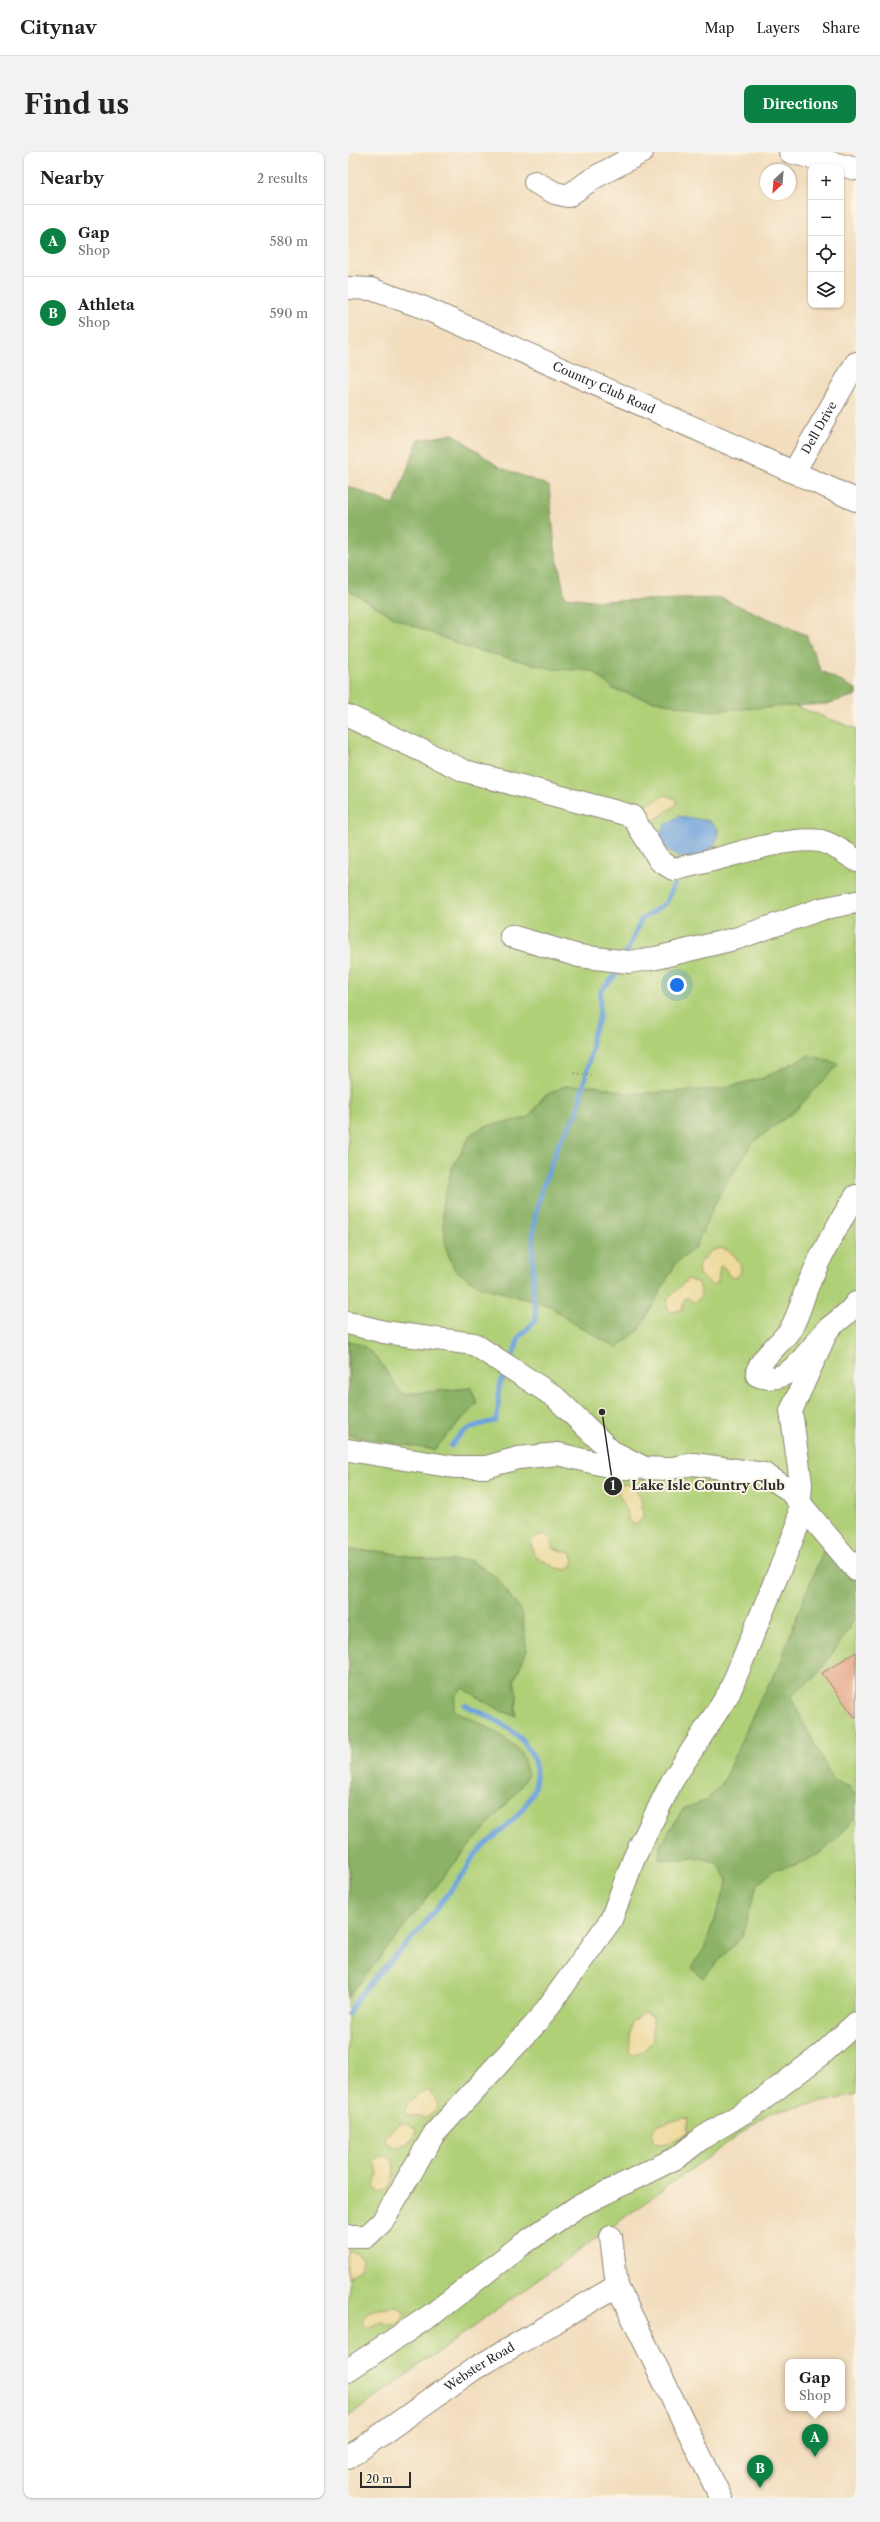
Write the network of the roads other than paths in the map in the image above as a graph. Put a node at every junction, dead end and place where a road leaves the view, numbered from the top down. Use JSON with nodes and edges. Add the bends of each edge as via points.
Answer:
{"nodes":[{"id":1,"x":642,"y":152,"type":"edge"},
{"id":2,"x":790,"y":152,"type":"edge"},
{"id":3,"x":856,"y":169,"type":"edge"},
{"id":4,"x":535,"y":182,"type":"dead end"},
{"id":5,"x":348,"y":288,"type":"edge"},
{"id":6,"x":856,"y":363,"type":"edge"},
{"id":7,"x":794,"y":472,"type":"junction"},
{"id":8,"x":856,"y":500,"type":"edge"},
{"id":9,"x":348,"y":716,"type":"edge"},
{"id":10,"x":856,"y":860,"type":"edge"},
{"id":11,"x":856,"y":902,"type":"edge"},
{"id":12,"x":511,"y":936,"type":"dead end"},
{"id":13,"x":856,"y":1196,"type":"edge"},
{"id":14,"x":856,"y":1304,"type":"edge"},
{"id":15,"x":348,"y":1323,"type":"edge"},
{"id":16,"x":828,"y":1329,"type":"junction"},
{"id":17,"x":348,"y":1450,"type":"edge"},
{"id":18,"x":645,"y":1468,"type":"junction"},
{"id":19,"x":800,"y":1503,"type":"junction"},
{"id":20,"x":856,"y":1570,"type":"edge"},
{"id":21,"x":856,"y":2022,"type":"edge"},
{"id":22,"x":348,"y":2236,"type":"edge"},
{"id":23,"x":611,"y":2237,"type":"dead end"},
{"id":24,"x":616,"y":2286,"type":"junction"},
{"id":25,"x":348,"y":2370,"type":"edge"},
{"id":26,"x":348,"y":2458,"type":"edge"},
{"id":27,"x":721,"y":2498,"type":"edge"}],
"edges":[{"from":1,"to":4,"type":"street","via":[[592,179],[568,196],[555,193]]},
{"from":2,"to":3,"type":"street"},
{"from":5,"to":7,"type":"street","name":"Country Club Road","via":[[371,289],[422,307]]},
{"from":6,"to":7,"type":"street","name":"Dell Drive"},
{"from":7,"to":8,"type":"street","name":"Country Club Road"},
{"from":9,"to":10,"type":"street","via":[[465,771],[632,816],[660,861],[673,870],[758,848],[797,842],[820,841],[830,844]]},
{"from":11,"to":12,"type":"street","via":[[821,909],[738,938],[656,958],[623,962],[579,956]]},
{"from":13,"to":16,"type":"street","via":[[806,1290],[796,1321],[776,1349],[762,1361],[756,1370],[757,1375],[762,1378],[780,1376],[792,1369]]},
{"from":14,"to":16,"type":"street"},
{"from":15,"to":18,"type":"street","via":[[384,1332],[474,1344],[555,1397],[611,1451]]},
{"from":16,"to":19,"type":"street","via":[[790,1411],[800,1470]]},
{"from":17,"to":18,"type":"street","via":[[454,1467],[486,1466],[518,1458],[558,1454],[616,1468]]},
{"from":18,"to":19,"type":"street","via":[[666,1469],[694,1464],[764,1474],[788,1489]]},
{"from":19,"to":20,"type":"street"},
{"from":19,"to":22,"type":"street","via":[[798,1525],[729,1693],[672,1781],[634,1858],[611,1920],[538,2021],[434,2134],[382,2222],[367,2236]]},
{"from":21,"to":25,"type":"street","via":[[821,2055],[753,2107],[702,2138],[678,2157],[577,2207],[520,2246],[434,2313]]},
{"from":23,"to":24,"type":"street"},
{"from":24,"to":26,"type":"street","name":"Webster Road","via":[[474,2370]]},
{"from":24,"to":27,"type":"street"}]}
